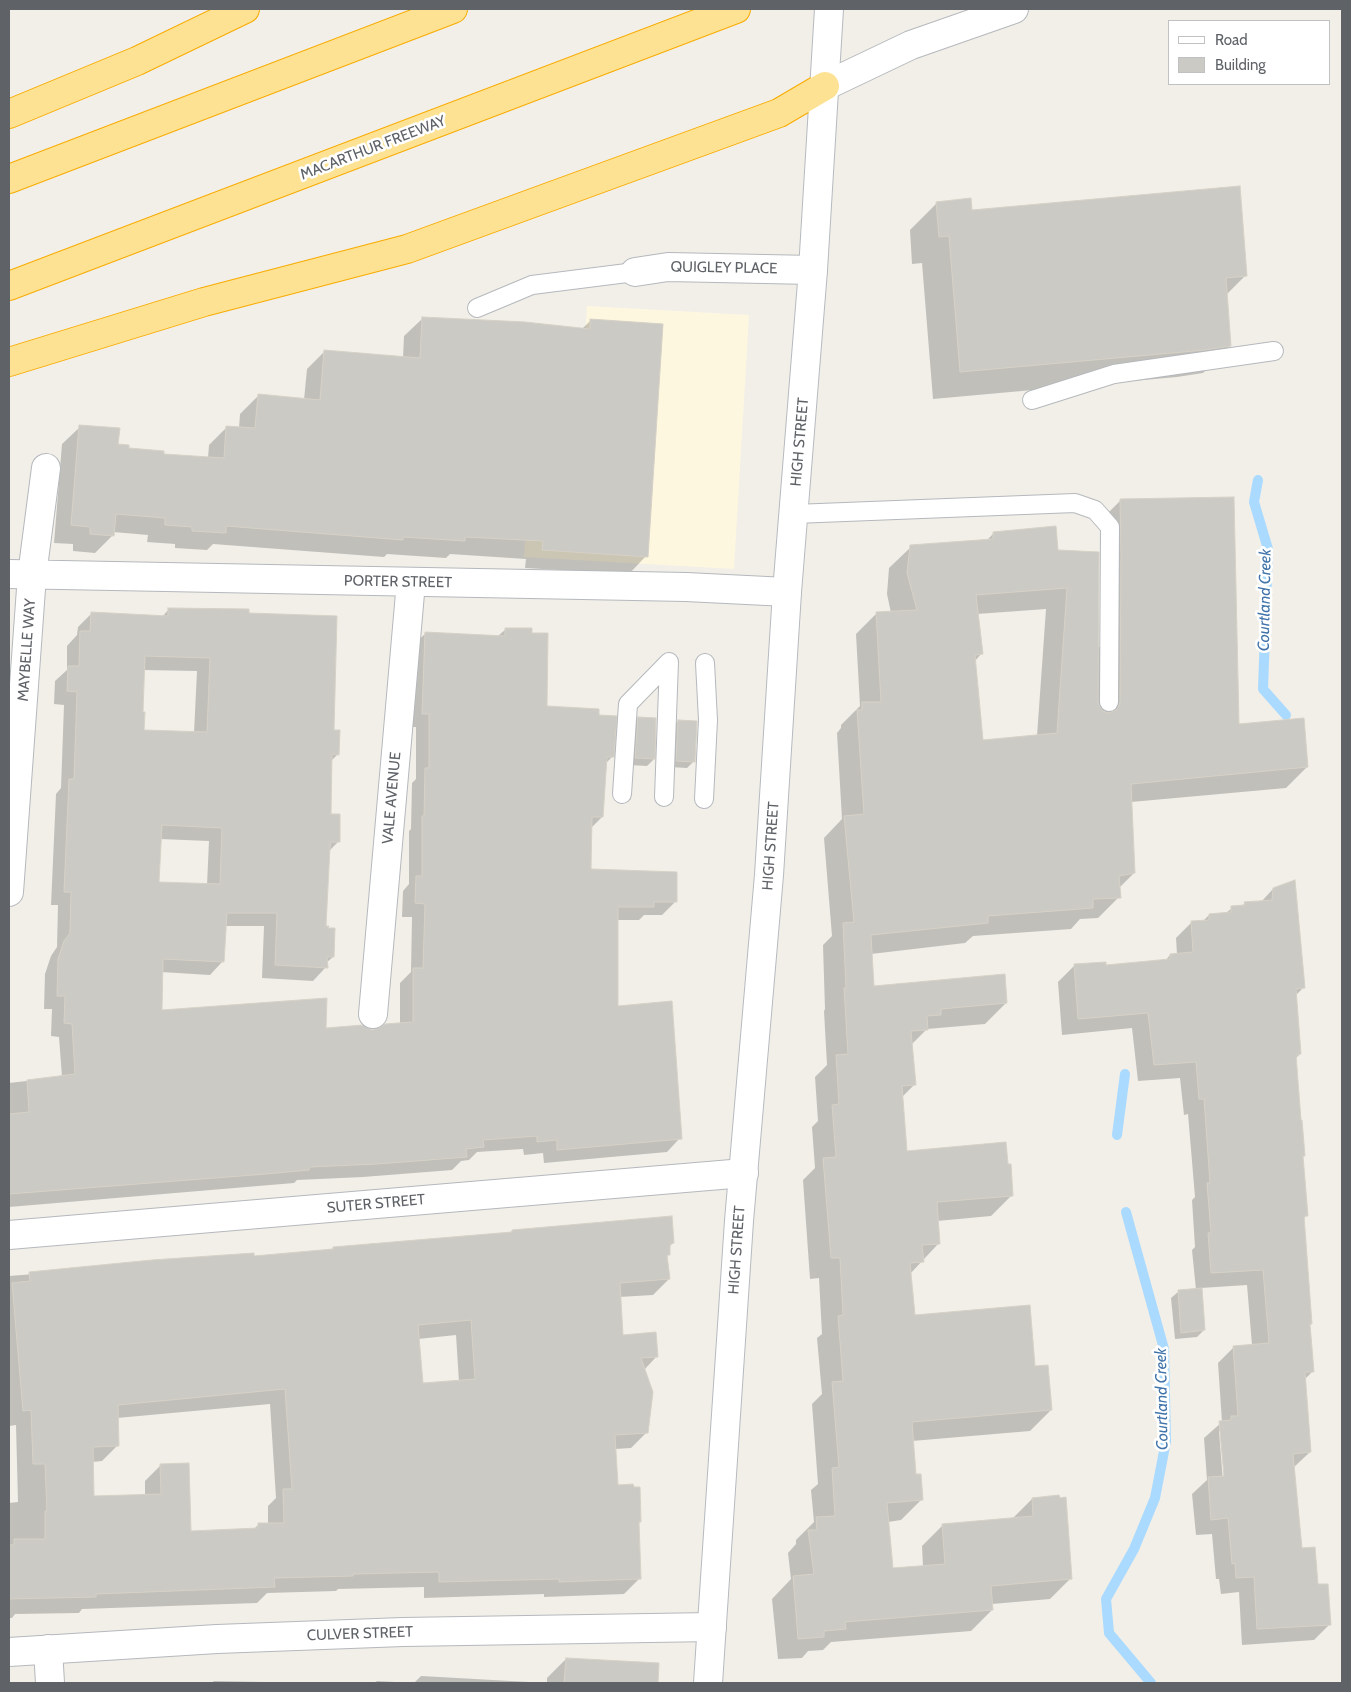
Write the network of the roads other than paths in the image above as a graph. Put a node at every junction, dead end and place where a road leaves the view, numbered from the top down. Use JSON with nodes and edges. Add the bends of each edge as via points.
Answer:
{"nodes":[{"id":1,"x":245,"y":9,"type":"edge"},
{"id":2,"x":453,"y":9,"type":"edge"},
{"id":3,"x":736,"y":9,"type":"edge"},
{"id":4,"x":829,"y":9,"type":"edge"},
{"id":5,"x":1014,"y":9,"type":"edge"},
{"id":6,"x":825,"y":86,"type":"junction"},
{"id":7,"x":9,"y":114,"type":"edge"},
{"id":8,"x":9,"y":179,"type":"edge"},
{"id":9,"x":813,"y":270,"type":"junction"},
{"id":10,"x":635,"y":272,"type":"joint"},
{"id":11,"x":9,"y":286,"type":"edge"},
{"id":12,"x":477,"y":308,"type":"dead end"},
{"id":13,"x":1274,"y":351,"type":"dead end"},
{"id":14,"x":9,"y":362,"type":"edge"},
{"id":15,"x":1032,"y":400,"type":"dead end"},
{"id":16,"x":46,"y":468,"type":"dead end"},
{"id":17,"x":794,"y":514,"type":"junction"},
{"id":18,"x":21,"y":575,"type":"edge"},
{"id":19,"x":411,"y":582,"type":"junction"},
{"id":20,"x":787,"y":592,"type":"junction"},
{"id":21,"x":705,"y":663,"type":"dead end"},
{"id":22,"x":1110,"y":702,"type":"dead end"},
{"id":23,"x":622,"y":794,"type":"dead end"},
{"id":24,"x":664,"y":796,"type":"dead end"},
{"id":25,"x":704,"y":799,"type":"dead end"},
{"id":26,"x":9,"y":884,"type":"edge"},
{"id":27,"x":9,"y":892,"type":"edge"},
{"id":28,"x":373,"y":1014,"type":"dead end"},
{"id":29,"x":744,"y":1173,"type":"junction"},
{"id":30,"x":9,"y":1235,"type":"edge"},
{"id":31,"x":712,"y":1627,"type":"junction"},
{"id":32,"x":48,"y":1649,"type":"junction"},
{"id":33,"x":9,"y":1652,"type":"edge"},
{"id":34,"x":50,"y":1683,"type":"edge"},
{"id":35,"x":708,"y":1683,"type":"edge"}],
"edges":[{"from":1,"to":7,"type":"highway","via":[[137,61]]},
{"from":2,"to":8,"type":"highway"},
{"from":3,"to":11,"type":"highway","name":"MACARTHUR FREEWAY"},
{"from":4,"to":6,"type":"street","name":"HIGH STREET"},
{"from":5,"to":6,"type":"street","via":[[911,45]]},
{"from":6,"to":9,"type":"street","name":"HIGH STREET"},
{"from":6,"to":14,"type":"highway","via":[[778,113],[407,249],[204,302]]},
{"from":9,"to":10,"type":"street","name":"QUIGLEY PLACE","via":[[668,266]]},
{"from":9,"to":17,"type":"street","name":"HIGH STREET"},
{"from":10,"to":12,"type":"lane","via":[[532,285]]},
{"from":13,"to":15,"type":"lane","via":[[1114,374]]},
{"from":16,"to":18,"type":"street","name":"MAYBELLE WAY"},
{"from":17,"to":20,"type":"street","name":"HIGH STREET"},
{"from":17,"to":22,"type":"lane","via":[[1075,503],[1095,510],[1110,527]]},
{"from":18,"to":19,"type":"street","name":"PORTER STREET"},
{"from":18,"to":26,"type":"street","name":"MAYBELLE WAY"},
{"from":19,"to":20,"type":"street","name":"PORTER STREET"},
{"from":19,"to":28,"type":"street","name":"VALE AVENUE"},
{"from":20,"to":29,"type":"street","name":"HIGH STREET","via":[[769,875]]},
{"from":21,"to":25,"type":"lane","via":[[708,720]]},
{"from":23,"to":24,"type":"lane","via":[[628,704],[669,662]]},
{"from":26,"to":27,"type":"street","name":"MAYBELLE WAY"},
{"from":29,"to":30,"type":"street","name":"SUTER STREET"},
{"from":29,"to":31,"type":"street","name":"HIGH STREET"},
{"from":31,"to":32,"type":"street","name":"CULVER STREET","via":[[403,1632]]},
{"from":31,"to":35,"type":"street","name":"HIGH STREET"},
{"from":32,"to":33,"type":"street","name":"CULVER STREET"},
{"from":32,"to":34,"type":"street"}]}
